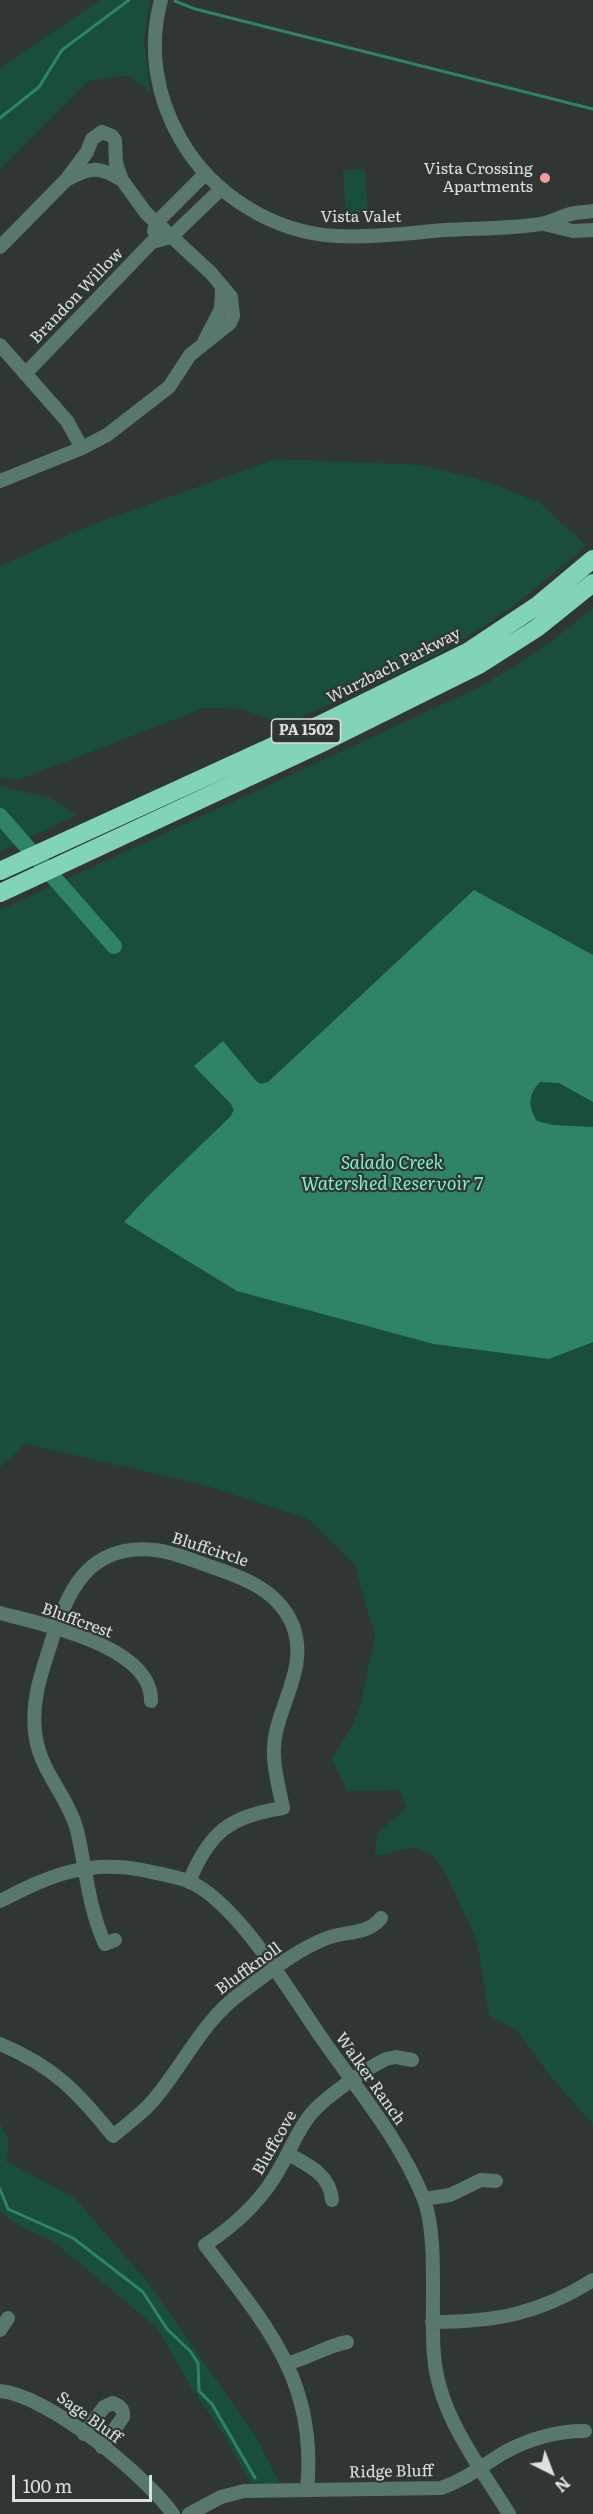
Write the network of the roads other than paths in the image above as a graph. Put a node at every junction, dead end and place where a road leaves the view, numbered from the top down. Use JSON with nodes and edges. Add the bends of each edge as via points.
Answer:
{"nodes":[{"id":1,"x":161,"y":0,"type":"edge"},
{"id":2,"x":206,"y":174,"type":"junction"},
{"id":3,"x":66,"y":180,"type":"junction"},
{"id":4,"x":122,"y":180,"type":"junction"},
{"id":5,"x":221,"y":189,"type":"junction"},
{"id":6,"x":183,"y":196,"type":"junction"},
{"id":7,"x":198,"y":212,"type":"junction"},
{"id":8,"x":593,"y":212,"type":"edge"},
{"id":9,"x":156,"y":223,"type":"junction"},
{"id":10,"x":542,"y":224,"type":"junction"},
{"id":11,"x":593,"y":230,"type":"edge"},
{"id":12,"x":171,"y":237,"type":"junction"},
{"id":13,"x":152,"y":242,"type":"junction"},
{"id":14,"x":0,"y":247,"type":"edge"},
{"id":15,"x":0,"y":345,"type":"edge"},
{"id":16,"x":25,"y":374,"type":"junction"},
{"id":17,"x":82,"y":448,"type":"junction"},
{"id":18,"x":0,"y":481,"type":"edge"},
{"id":19,"x":593,"y":559,"type":"edge"},
{"id":20,"x":593,"y":583,"type":"edge"},
{"id":21,"x":0,"y":871,"type":"edge"},
{"id":22,"x":5,"y":890,"type":"edge"},
{"id":23,"x":0,"y":1613,"type":"edge"},
{"id":24,"x":55,"y":1628,"type":"junction"},
{"id":25,"x":151,"y":1701,"type":"dead end"},
{"id":26,"x":83,"y":1869,"type":"junction"},
{"id":27,"x":189,"y":1882,"type":"junction"},
{"id":28,"x":0,"y":1901,"type":"edge"},
{"id":29,"x":381,"y":1918,"type":"dead end"},
{"id":30,"x":115,"y":1940,"type":"dead end"},
{"id":31,"x":274,"y":1969,"type":"junction"},
{"id":32,"x":0,"y":2044,"type":"edge"},
{"id":33,"x":412,"y":2060,"type":"dead end"},
{"id":34,"x":352,"y":2082,"type":"junction"},
{"id":35,"x":288,"y":2154,"type":"junction"},
{"id":36,"x":496,"y":2181,"type":"dead end"},
{"id":37,"x":424,"y":2199,"type":"junction"},
{"id":38,"x":332,"y":2200,"type":"dead end"},
{"id":39,"x":593,"y":2280,"type":"edge"},
{"id":40,"x":8,"y":2318,"type":"dead end"},
{"id":41,"x":432,"y":2322,"type":"junction"},
{"id":42,"x":0,"y":2330,"type":"edge"},
{"id":43,"x":347,"y":2342,"type":"dead end"},
{"id":44,"x":288,"y":2363,"type":"junction"},
{"id":45,"x":0,"y":2391,"type":"edge"},
{"id":46,"x":585,"y":2431,"type":"dead end"},
{"id":47,"x":84,"y":2434,"type":"junction"},
{"id":48,"x":102,"y":2447,"type":"junction"},
{"id":49,"x":480,"y":2468,"type":"junction"},
{"id":50,"x":307,"y":2490,"type":"junction"},
{"id":51,"x":173,"y":2514,"type":"edge"},
{"id":52,"x":189,"y":2514,"type":"edge"},
{"id":53,"x":509,"y":2514,"type":"edge"}],
"edges":[{"from":1,"to":2,"type":"street","name":"Vista Valet","via":[[154,55],[164,103],[185,147]]},
{"from":2,"to":5,"type":"street","name":"Vista Valet"},
{"from":2,"to":6,"type":"street"},
{"from":3,"to":4,"type":"street","via":[[97,168]]},
{"from":3,"to":4,"type":"street","via":[[92,139],[102,132],[115,140],[116,164]]},
{"from":3,"to":14,"type":"street"},
{"from":4,"to":9,"type":"street"},
{"from":5,"to":7,"type":"street"},
{"from":5,"to":10,"type":"street","name":"Vista Valet","via":[[270,219],[317,234],[357,236]]},
{"from":6,"to":7,"type":"street"},
{"from":6,"to":9,"type":"street"},
{"from":7,"to":12,"type":"street"},
{"from":8,"to":10,"type":"street","name":"Vista Valet","via":[[574,213]]},
{"from":9,"to":12,"type":"street"},
{"from":9,"to":13,"type":"street"},
{"from":10,"to":11,"type":"street","name":"Vista Valet","via":[[573,231]]},
{"from":12,"to":13,"type":"street"},
{"from":12,"to":17,"type":"street","via":[[211,273],[222,289],[221,309],[205,341],[190,355],[169,387],[107,435]]},
{"from":13,"to":16,"type":"street","name":"Brandon Willow"},
{"from":15,"to":16,"type":"street"},
{"from":16,"to":17,"type":"street","via":[[67,421]]},
{"from":17,"to":18,"type":"street"},
{"from":19,"to":21,"type":"highway","name":"Wurzbach Parkway","number":"PA 1502","via":[[538,605],[469,651],[319,725]]},
{"from":20,"to":22,"type":"highway","number":"PA 1502","via":[[537,628],[479,665],[326,741]]},
{"from":23,"to":24,"type":"street","name":"Bluffcrest"},
{"from":24,"to":25,"type":"street","name":"Bluffcrest","via":[[127,1659],[147,1681]]},
{"from":24,"to":26,"type":"street","name":"Bluffcircle","via":[[36,1691],[34,1729],[45,1766],[72,1814]]},
{"from":24,"to":27,"type":"street","name":"Bluffcircle","via":[[69,1593],[85,1572],[110,1556],[136,1550],[164,1552],[242,1577],[274,1599],[293,1627],[297,1667],[274,1748],[283,1808],[243,1817],[219,1831],[198,1858]]},
{"from":26,"to":27,"type":"street","name":"Walker Ranch","via":[[116,1865]]},
{"from":26,"to":28,"type":"street","name":"Walker Ranch","via":[[49,1878]]},
{"from":26,"to":30,"type":"street","name":"Bluffcircle","via":[[98,1929],[105,1944]]},
{"from":27,"to":31,"type":"street","name":"Walker Ranch","via":[[220,1903]]},
{"from":29,"to":31,"type":"street","name":"Bluffknoll","via":[[367,1929],[315,1944]]},
{"from":31,"to":32,"type":"street","name":"Bluffknoll","via":[[220,2011],[151,2102],[113,2136],[62,2079]]},
{"from":31,"to":34,"type":"street","name":"Walker Ranch"},
{"from":33,"to":34,"type":"street","name":"Bluffcove","via":[[396,2056],[386,2059]]},
{"from":34,"to":35,"type":"street","name":"Bluffcove","via":[[313,2112]]},
{"from":34,"to":37,"type":"street","name":"Walker Ranch","via":[[403,2156]]},
{"from":35,"to":38,"type":"street","via":[[324,2176],[331,2187]]},
{"from":35,"to":44,"type":"street","name":"Bluffcove","via":[[258,2201],[205,2245],[260,2317]]},
{"from":36,"to":37,"type":"street","via":[[481,2180],[450,2195]]},
{"from":37,"to":41,"type":"street","name":"Walker Ranch","via":[[431,2253]]},
{"from":39,"to":41,"type":"street","via":[[555,2301],[509,2317]]},
{"from":40,"to":42,"type":"street"},
{"from":41,"to":49,"type":"street","name":"Walker Ranch","via":[[440,2390]]},
{"from":43,"to":44,"type":"street","via":[[332,2344]]},
{"from":44,"to":50,"type":"street","via":[[302,2406]]},
{"from":45,"to":47,"type":"street","name":"Sage Bluff","via":[[38,2402]]},
{"from":46,"to":49,"type":"street","name":"Ridge Bluff","via":[[536,2438]]},
{"from":47,"to":48,"type":"street","name":"Sage Bluff"},
{"from":47,"to":48,"type":"street","via":[[104,2407],[118,2405],[123,2417]]},
{"from":48,"to":51,"type":"street","name":"Sage Bluff","via":[[150,2486]]},
{"from":49,"to":50,"type":"street","name":"Ridge Bluff","via":[[441,2488]]},
{"from":49,"to":53,"type":"street","name":"Walker Ranch"},
{"from":50,"to":52,"type":"street","name":"Ridge Bluff","via":[[232,2493]]}]}
